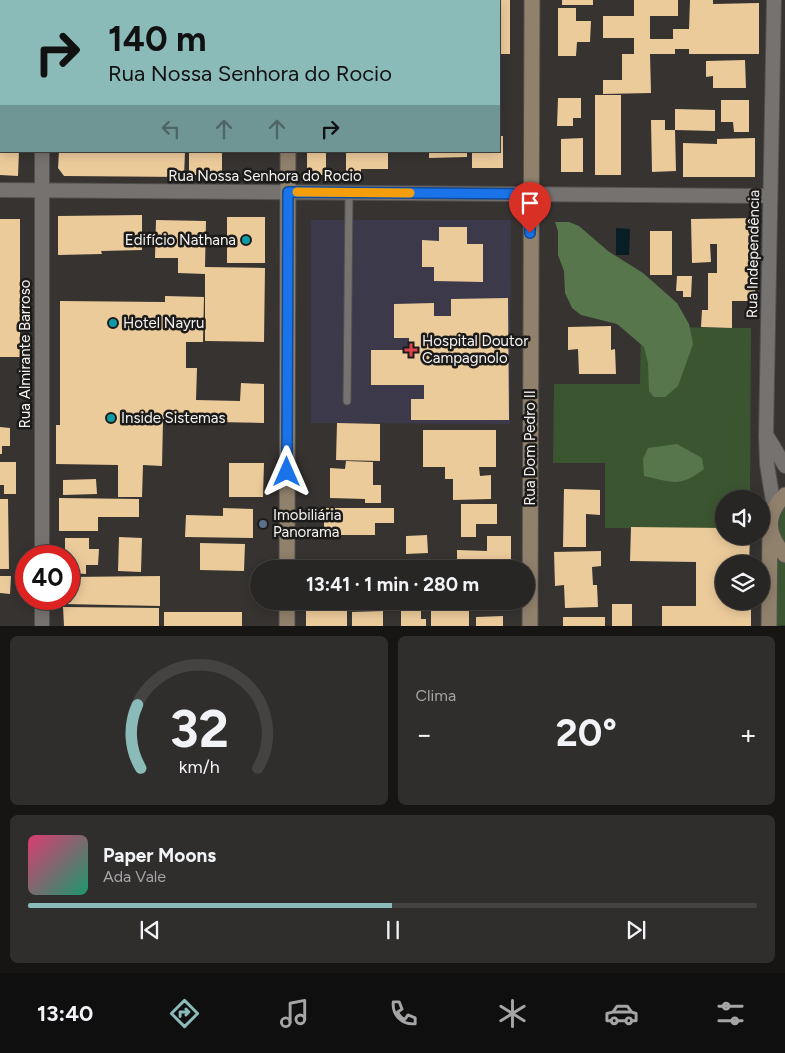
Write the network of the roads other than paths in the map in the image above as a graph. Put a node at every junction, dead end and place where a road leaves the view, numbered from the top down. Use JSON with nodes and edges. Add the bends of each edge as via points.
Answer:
{"nodes":[{"id":1,"x":532,"y":0,"type":"edge"},
{"id":2,"x":774,"y":0,"type":"edge"},
{"id":3,"x":42,"y":152,"type":"edge"},
{"id":4,"x":288,"y":152,"type":"edge"},
{"id":5,"x":0,"y":190,"type":"edge"},
{"id":6,"x":42,"y":190,"type":"junction"},
{"id":7,"x":288,"y":192,"type":"junction"},
{"id":8,"x":350,"y":193,"type":"junction"},
{"id":9,"x":531,"y":194,"type":"junction"},
{"id":10,"x":770,"y":196,"type":"junction"},
{"id":11,"x":347,"y":401,"type":"dead end"},
{"id":12,"x":766,"y":436,"type":"junction"},
{"id":13,"x":785,"y":466,"type":"edge"},
{"id":14,"x":785,"y":495,"type":"edge"},
{"id":15,"x":774,"y":508,"type":"junction"},
{"id":16,"x":770,"y":528,"type":"joint"},
{"id":17,"x":42,"y":545,"type":"edge"},
{"id":18,"x":770,"y":545,"type":"edge"},
{"id":19,"x":785,"y":555,"type":"edge"},
{"id":20,"x":287,"y":560,"type":"edge"},
{"id":21,"x":42,"y":610,"type":"edge"},
{"id":22,"x":287,"y":610,"type":"edge"},
{"id":23,"x":42,"y":626,"type":"edge"},
{"id":24,"x":287,"y":626,"type":"edge"},
{"id":25,"x":530,"y":626,"type":"edge"},
{"id":26,"x":769,"y":626,"type":"edge"}],
"edges":[{"from":1,"to":9,"type":"street","name":"Rua Dom Pedro II"},
{"from":2,"to":10,"type":"street","name":"Rua Independência"},
{"from":3,"to":6,"type":"street","name":"Rua Almirante Barroso"},
{"from":4,"to":7,"type":"street"},
{"from":5,"to":6,"type":"street","name":"Rua Nossa Senhora do Rocio"},
{"from":6,"to":7,"type":"street","name":"Rua Nossa Senhora do Rocio"},
{"from":6,"to":17,"type":"street","name":"Rua Almirante Barroso"},
{"from":7,"to":8,"type":"street","name":"Rua Nossa Senhora do Rocio"},
{"from":7,"to":20,"type":"street"},
{"from":8,"to":9,"type":"street","name":"Rua Nossa Senhora do Rocio"},
{"from":8,"to":11,"type":"lane"},
{"from":9,"to":10,"type":"street","name":"Rua Nossa Senhora do Rocio"},
{"from":9,"to":25,"type":"street","name":"Rua Dom Pedro II"},
{"from":10,"to":12,"type":"street","name":"Rua Independência"},
{"from":12,"to":13,"type":"street"},
{"from":12,"to":15,"type":"street","name":"Rua Independência"},
{"from":14,"to":15,"type":"street"},
{"from":15,"to":16,"type":"street"},
{"from":16,"to":19,"type":"street","via":[[774,541]]},
{"from":18,"to":26,"type":"street"},
{"from":21,"to":23,"type":"street"},
{"from":22,"to":24,"type":"street"}]}
